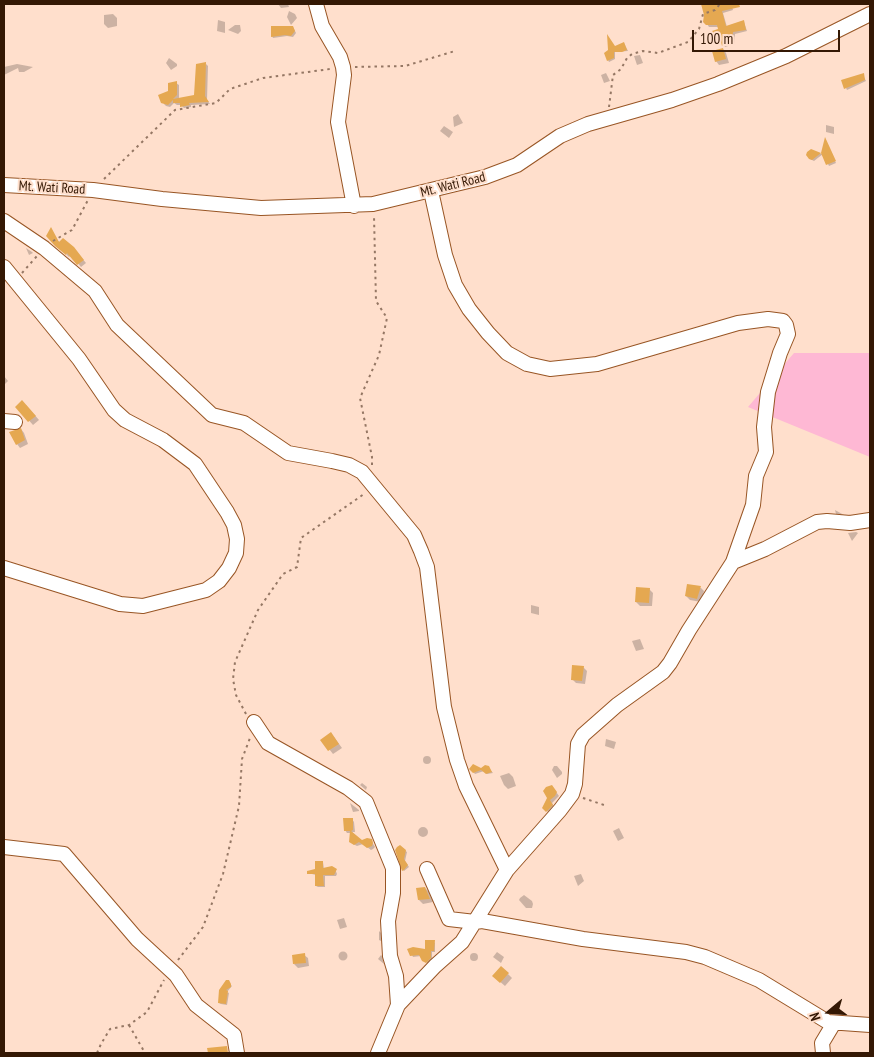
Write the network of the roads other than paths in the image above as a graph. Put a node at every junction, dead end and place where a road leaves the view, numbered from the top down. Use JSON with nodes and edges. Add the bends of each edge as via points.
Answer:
{"nodes":[{"id":1,"x":316,"y":4,"type":"edge"},
{"id":2,"x":870,"y":14,"type":"edge"},
{"id":3,"x":4,"y":186,"type":"edge"},
{"id":4,"x":431,"y":191,"type":"junction"},
{"id":5,"x":354,"y":206,"type":"junction"},
{"id":6,"x":4,"y":221,"type":"edge"},
{"id":7,"x":4,"y":267,"type":"edge"},
{"id":8,"x":870,"y":520,"type":"edge"},
{"id":9,"x":733,"y":562,"type":"junction"},
{"id":10,"x":4,"y":568,"type":"edge"},
{"id":11,"x":254,"y":722,"type":"road end"},
{"id":12,"x":4,"y":847,"type":"edge"},
{"id":13,"x":427,"y":869,"type":"dead end"},
{"id":14,"x":506,"y":870,"type":"junction"},
{"id":15,"x":475,"y":922,"type":"junction"},
{"id":16,"x":398,"y":1005,"type":"junction"},
{"id":17,"x":834,"y":1023,"type":"junction"},
{"id":18,"x":870,"y":1025,"type":"edge"},
{"id":19,"x":237,"y":1053,"type":"edge"},
{"id":20,"x":378,"y":1053,"type":"edge"},
{"id":21,"x":822,"y":1053,"type":"edge"}],
"edges":[{"from":1,"to":5,"type":"street","via":[[322,26],[343,67],[338,122]]},
{"from":2,"to":4,"type":"street","name":"Mt. Wati Road","via":[[786,56],[718,84],[588,124],[560,136],[517,166],[485,178]]},
{"from":3,"to":5,"type":"street","name":"Mt. Wati Road","via":[[93,190],[261,208]]},
{"from":4,"to":5,"type":"street","name":"Mt. Wati Road"},
{"from":4,"to":9,"type":"street","via":[[455,285],[488,333],[507,353],[527,364],[550,369],[597,364],[738,323],[768,319],[783,321],[788,334],[766,405],[766,452],[756,476],[753,505]]},
{"from":6,"to":14,"type":"street","via":[[44,248],[95,291],[117,325],[212,415],[244,423],[288,453],[332,460],[362,472],[414,536],[427,567],[444,707],[457,760]]},
{"from":7,"to":10,"type":"street","via":[[79,359],[114,410],[195,464],[227,512],[237,539],[230,568],[206,590],[143,606],[120,604]]},
{"from":8,"to":9,"type":"street","via":[[817,522]]},
{"from":9,"to":14,"type":"street","via":[[670,664],[582,735],[572,794]]},
{"from":11,"to":16,"type":"street","via":[[268,743],[348,788],[366,802],[393,868],[388,921]]},
{"from":12,"to":19,"type":"street","via":[[64,854],[137,939],[176,975],[196,1006],[234,1035]]},
{"from":13,"to":15,"type":"street","via":[[449,919]]},
{"from":14,"to":15,"type":"street"},
{"from":15,"to":16,"type":"street","via":[[462,942]]},
{"from":15,"to":17,"type":"street","via":[[515,925],[705,957],[758,980]]},
{"from":16,"to":20,"type":"street"},
{"from":17,"to":18,"type":"street"},
{"from":17,"to":21,"type":"street","via":[[822,1043]]}]}
